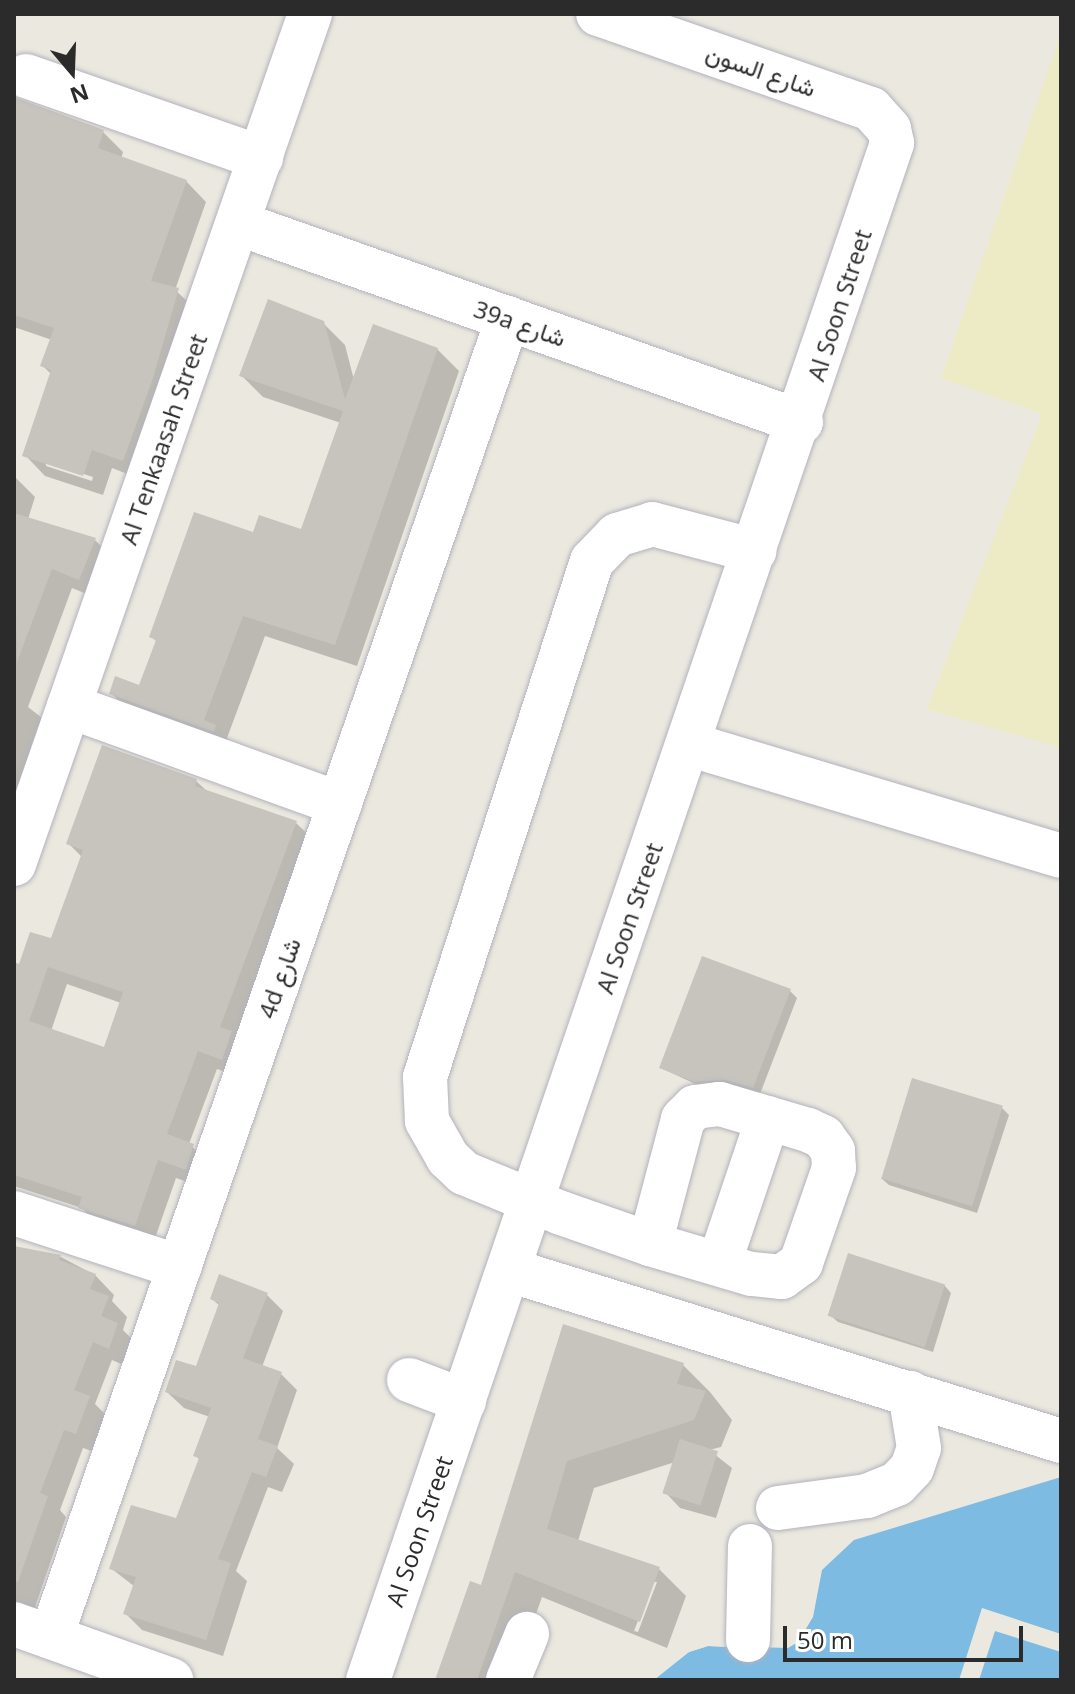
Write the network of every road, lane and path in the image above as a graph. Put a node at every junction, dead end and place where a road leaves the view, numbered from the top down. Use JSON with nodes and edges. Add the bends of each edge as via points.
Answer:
{"nodes":[{"id":1,"x":310,"y":14,"type":"edge"},
{"id":2,"x":622,"y":18,"type":"edge"},
{"id":3,"x":26,"y":76,"type":"dead end"},
{"id":4,"x":889,"y":156,"type":"joint"},
{"id":5,"x":261,"y":158,"type":"junction"},
{"id":6,"x":240,"y":224,"type":"junction"},
{"id":7,"x":508,"y":318,"type":"junction"},
{"id":8,"x":801,"y":422,"type":"junction"},
{"id":9,"x":755,"y":551,"type":"junction"},
{"id":10,"x":69,"y":706,"type":"junction"},
{"id":11,"x":688,"y":744,"type":"junction"},
{"id":12,"x":340,"y":804,"type":"junction"},
{"id":13,"x":1061,"y":856,"type":"edge"},
{"id":14,"x":14,"y":864,"type":"edge"},
{"id":15,"x":768,"y":1118,"type":"junction"},
{"id":16,"x":533,"y":1203,"type":"junction"},
{"id":17,"x":14,"y":1213,"type":"edge"},
{"id":18,"x":650,"y":1244,"type":"junction"},
{"id":19,"x":719,"y":1264,"type":"junction"},
{"id":20,"x":179,"y":1267,"type":"junction"},
{"id":21,"x":509,"y":1270,"type":"junction"},
{"id":22,"x":409,"y":1380,"type":"dead end"},
{"id":23,"x":910,"y":1393,"type":"junction"},
{"id":24,"x":464,"y":1401,"type":"junction"},
{"id":25,"x":1061,"y":1441,"type":"edge"},
{"id":26,"x":778,"y":1508,"type":"dead end"},
{"id":27,"x":750,"y":1546,"type":"dead end"},
{"id":28,"x":32,"y":1631,"type":"edge"},
{"id":29,"x":527,"y":1634,"type":"dead end"},
{"id":30,"x":748,"y":1640,"type":"dead end"},
{"id":31,"x":171,"y":1680,"type":"edge"},
{"id":32,"x":368,"y":1680,"type":"edge"},
{"id":33,"x":508,"y":1680,"type":"edge"}],
"edges":[{"from":1,"to":5,"type":"street","name":"Al Tenkaasah Street"},
{"from":2,"to":4,"type":"street","name":"شارع السون","via":[[871,109],[889,129]]},
{"from":3,"to":5,"type":"street"},
{"from":4,"to":8,"type":"street","name":"Al Soon Street"},
{"from":5,"to":6,"type":"street","name":"Al Tenkaasah Street"},
{"from":6,"to":7,"type":"street","name":"39a شارع"},
{"from":6,"to":10,"type":"street","name":"Al Tenkaasah Street"},
{"from":7,"to":8,"type":"street","name":"39a شارع"},
{"from":7,"to":12,"type":"street","name":"4d شارع"},
{"from":8,"to":9,"type":"street","name":"Al Soon Street"},
{"from":9,"to":11,"type":"street","name":"Al Soon Street"},
{"from":9,"to":16,"type":"street","via":[[652,524],[617,535],[602,546],[584,578],[425,1077],[427,1121],[448,1158],[464,1173]]},
{"from":10,"to":12,"type":"street"},
{"from":10,"to":14,"type":"street","name":"Al Tenkaasah Street"},
{"from":11,"to":13,"type":"street"},
{"from":11,"to":16,"type":"street","name":"Al Soon Street"},
{"from":12,"to":20,"type":"street","name":"4d شارع"},
{"from":15,"to":18,"type":"street","via":[[711,1103],[688,1112]]},
{"from":15,"to":19,"type":"street"},
{"from":15,"to":19,"type":"street","via":[[816,1133],[833,1151],[834,1168],[811,1240],[801,1263],[782,1277]]},
{"from":16,"to":18,"type":"street"},
{"from":16,"to":21,"type":"street","name":"Al Soon Street"},
{"from":17,"to":20,"type":"street"},
{"from":18,"to":19,"type":"street"},
{"from":20,"to":28,"type":"street","name":"4d شارع"},
{"from":21,"to":23,"type":"street"},
{"from":21,"to":24,"type":"street","name":"Al Soon Street"},
{"from":22,"to":24,"type":"street"},
{"from":23,"to":25,"type":"street"},
{"from":23,"to":26,"type":"street","via":[[919,1448],[912,1468],[897,1484],[867,1496]]},
{"from":24,"to":32,"type":"street","name":"Al Soon Street"},
{"from":27,"to":30,"type":"street"},
{"from":28,"to":31,"type":"street"},
{"from":29,"to":33,"type":"street"}]}
